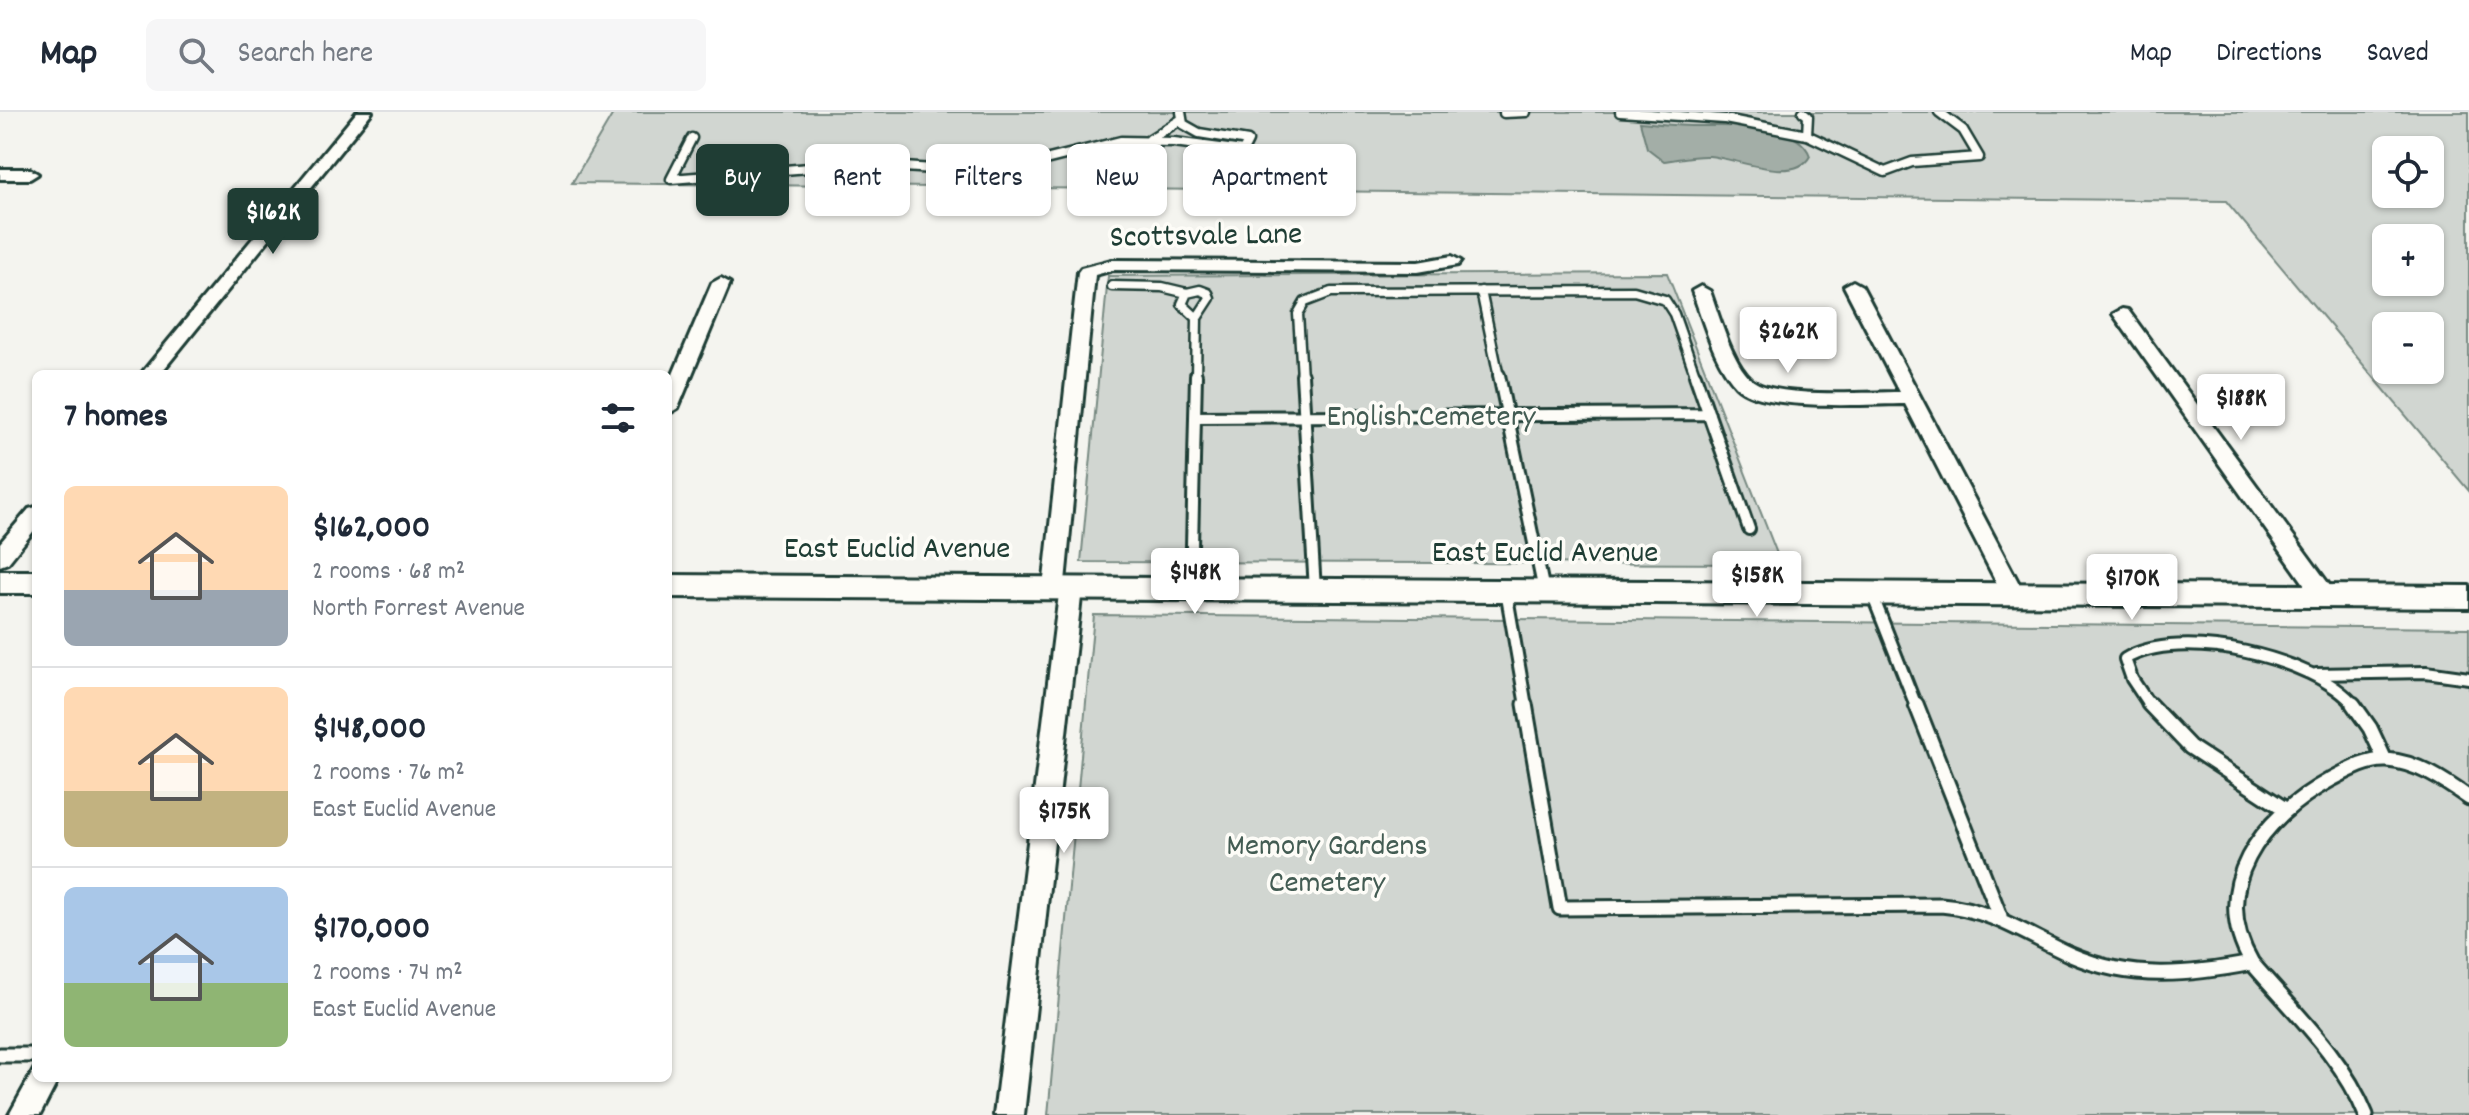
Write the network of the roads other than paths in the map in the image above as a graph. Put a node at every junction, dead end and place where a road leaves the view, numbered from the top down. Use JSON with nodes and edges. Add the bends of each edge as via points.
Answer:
{"nodes":[{"id":1,"x":365,"y":112,"type":"edge"},
{"id":2,"x":1526,"y":112,"type":"edge"},
{"id":3,"x":1620,"y":112,"type":"edge"},
{"id":4,"x":1803,"y":112,"type":"edge"},
{"id":5,"x":1939,"y":112,"type":"edge"},
{"id":6,"x":1504,"y":113,"type":"edge"},
{"id":7,"x":1182,"y":116,"type":"edge"},
{"id":8,"x":1807,"y":135,"type":"junction"},
{"id":9,"x":692,"y":138,"type":"dead end"},
{"id":10,"x":1150,"y":139,"type":"junction"},
{"id":11,"x":0,"y":174,"type":"edge"},
{"id":12,"x":30,"y":174,"type":"dead end"},
{"id":13,"x":1452,"y":261,"type":"dead end"},
{"id":14,"x":721,"y":283,"type":"dead end"},
{"id":15,"x":1112,"y":286,"type":"dead end"},
{"id":16,"x":1853,"y":286,"type":"dead end"},
{"id":17,"x":1481,"y":291,"type":"junction"},
{"id":18,"x":1701,"y":291,"type":"dead end"},
{"id":19,"x":1187,"y":293,"type":"junction"},
{"id":20,"x":2122,"y":314,"type":"dead end"},
{"id":21,"x":1197,"y":318,"type":"junction"},
{"id":22,"x":153,"y":370,"type":"edge"},
{"id":23,"x":1911,"y":398,"type":"junction"},
{"id":24,"x":672,"y":399,"type":"edge"},
{"id":25,"x":1709,"y":414,"type":"junction"},
{"id":26,"x":1507,"y":415,"type":"junction"},
{"id":27,"x":1195,"y":417,"type":"junction"},
{"id":28,"x":1304,"y":417,"type":"junction"},
{"id":29,"x":32,"y":519,"type":"edge"},
{"id":30,"x":1749,"y":529,"type":"dead end"},
{"id":31,"x":0,"y":558,"type":"edge"},
{"id":32,"x":0,"y":582,"type":"edge"},
{"id":33,"x":32,"y":582,"type":"edge"},
{"id":34,"x":672,"y":586,"type":"edge"},
{"id":35,"x":1062,"y":588,"type":"junction"},
{"id":36,"x":1191,"y":589,"type":"junction"},
{"id":37,"x":1315,"y":590,"type":"junction"},
{"id":38,"x":1506,"y":591,"type":"junction"},
{"id":39,"x":1544,"y":591,"type":"junction"},
{"id":40,"x":1872,"y":594,"type":"junction"},
{"id":41,"x":2014,"y":595,"type":"junction"},
{"id":42,"x":2325,"y":596,"type":"junction"},
{"id":43,"x":2469,"y":597,"type":"edge"},
{"id":44,"x":2316,"y":674,"type":"junction"},
{"id":45,"x":2469,"y":678,"type":"edge"},
{"id":46,"x":2385,"y":760,"type":"junction"},
{"id":47,"x":2469,"y":798,"type":"edge"},
{"id":48,"x":2285,"y":809,"type":"junction"},
{"id":49,"x":2000,"y":916,"type":"junction"},
{"id":50,"x":2252,"y":963,"type":"junction"},
{"id":51,"x":0,"y":1055,"type":"edge"},
{"id":52,"x":32,"y":1055,"type":"edge"},
{"id":53,"x":43,"y":1082,"type":"edge"},
{"id":54,"x":24,"y":1115,"type":"edge"},
{"id":55,"x":1009,"y":1115,"type":"edge"},
{"id":56,"x":2366,"y":1115,"type":"edge"}],
"edges":[{"from":1,"to":22,"type":"street"},
{"from":2,"to":6,"type":"lane"},
{"from":3,"to":8,"type":"lane","via":[[1725,119]]},
{"from":4,"to":8,"type":"lane","via":[[1808,116]]},
{"from":5,"to":8,"type":"lane","via":[[1963,130],[1979,157],[1912,162],[1885,172]]},
{"from":7,"to":10,"type":"lane"},
{"from":7,"to":10,"type":"lane","via":[[1183,124],[1199,133],[1248,141],[1243,151]]},
{"from":9,"to":10,"type":"lane","via":[[671,179],[860,164],[992,173],[1022,169],[1078,148]]},
{"from":11,"to":12,"type":"street"},
{"from":13,"to":35,"type":"street","name":"Scottsvale Lane","via":[[1418,267],[1112,265],[1087,272]]},
{"from":14,"to":24,"type":"street"},
{"from":15,"to":19,"type":"lane"},
{"from":16,"to":23,"type":"street"},
{"from":17,"to":25,"type":"lane","via":[[1634,291],[1658,296],[1671,305]]},
{"from":17,"to":26,"type":"lane"},
{"from":17,"to":28,"type":"lane","via":[[1331,292],[1305,302],[1298,314]]},
{"from":18,"to":23,"type":"street","via":[[1735,370],[1747,385],[1781,396]]},
{"from":19,"to":21,"type":"lane","via":[[1182,304]]},
{"from":19,"to":21,"type":"lane","via":[[1200,290],[1210,298]]},
{"from":20,"to":42,"type":"street"},
{"from":21,"to":27,"type":"lane"},
{"from":23,"to":41,"type":"street"},
{"from":25,"to":26,"type":"lane"},
{"from":25,"to":30,"type":"lane"},
{"from":26,"to":28,"type":"lane"},
{"from":26,"to":39,"type":"lane"},
{"from":27,"to":28,"type":"lane"},
{"from":27,"to":36,"type":"lane"},
{"from":28,"to":37,"type":"lane"},
{"from":29,"to":31,"type":"street"},
{"from":32,"to":33,"type":"main road"},
{"from":34,"to":35,"type":"main road","name":"East Euclid Avenue"},
{"from":35,"to":36,"type":"main road","name":"East Euclid Avenue"},
{"from":35,"to":55,"type":"street"},
{"from":36,"to":37,"type":"main road","name":"East Euclid Avenue"},
{"from":37,"to":38,"type":"main road","name":"East Euclid Avenue"},
{"from":38,"to":39,"type":"main road","name":"East Euclid Avenue"},
{"from":38,"to":49,"type":"lane","via":[[1560,908],[1912,905]]},
{"from":39,"to":40,"type":"main road","name":"East Euclid Avenue"},
{"from":40,"to":41,"type":"main road","name":"East Euclid Avenue"},
{"from":40,"to":49,"type":"lane"},
{"from":41,"to":42,"type":"main road","name":"East Euclid Avenue"},
{"from":42,"to":43,"type":"main road","name":"East Euclid Avenue"},
{"from":44,"to":45,"type":"lane","via":[[2426,672]]},
{"from":44,"to":46,"type":"lane","via":[[2349,698]]},
{"from":44,"to":48,"type":"lane","via":[[2204,647],[2152,646],[2125,659],[2131,679],[2184,744]]},
{"from":46,"to":47,"type":"lane","via":[[2410,766]]},
{"from":46,"to":48,"type":"lane","via":[[2365,763],[2317,786]]},
{"from":48,"to":50,"type":"lane","via":[[2257,843],[2240,876],[2235,926]]},
{"from":49,"to":50,"type":"lane","via":[[2059,949],[2122,972],[2158,977]]},
{"from":50,"to":56,"type":"lane","via":[[2323,1046]]},
{"from":51,"to":52,"type":"lane"},
{"from":53,"to":54,"type":"street"}]}
